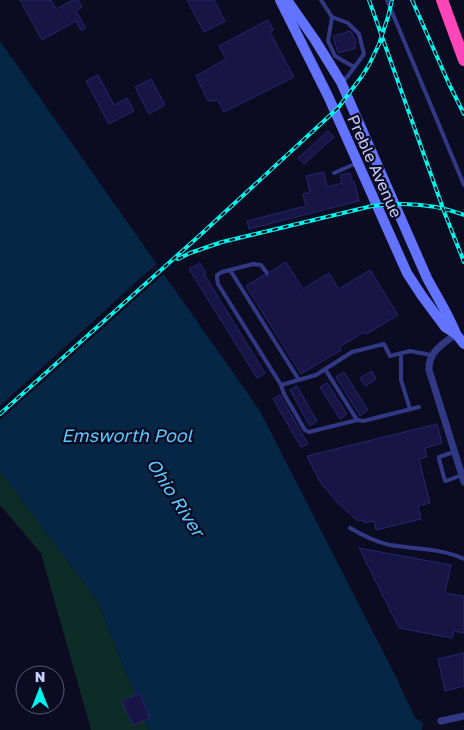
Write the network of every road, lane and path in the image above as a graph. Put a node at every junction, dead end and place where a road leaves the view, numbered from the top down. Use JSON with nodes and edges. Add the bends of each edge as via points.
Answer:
{"nodes":[{"id":1,"x":280,"y":0,"type":"edge"},
{"id":2,"x":287,"y":0,"type":"edge"},
{"id":3,"x":321,"y":0,"type":"edge"},
{"id":4,"x":387,"y":0,"type":"edge"},
{"id":5,"x":442,"y":0,"type":"edge"},
{"id":6,"x":450,"y":0,"type":"edge"},
{"id":7,"x":332,"y":17,"type":"junction"},
{"id":8,"x":461,"y":38,"type":"edge"},
{"id":9,"x":464,"y":56,"type":"edge"},
{"id":10,"x":464,"y":60,"type":"edge"},
{"id":11,"x":354,"y":67,"type":"junction"},
{"id":12,"x":341,"y":82,"type":"junction"},
{"id":13,"x":323,"y":93,"type":"junction"},
{"id":14,"x":373,"y":156,"type":"junction"},
{"id":15,"x":358,"y":163,"type":"junction"},
{"id":16,"x":334,"y":173,"type":"dead end"},
{"id":17,"x":464,"y":185,"type":"edge"},
{"id":18,"x":397,"y":210,"type":"junction"},
{"id":19,"x":382,"y":218,"type":"junction"},
{"id":20,"x":230,"y":270,"type":"junction"},
{"id":21,"x":267,"y":274,"type":"dead end"},
{"id":22,"x":456,"y":334,"type":"junction"},
{"id":23,"x":464,"y":344,"type":"edge"},
{"id":24,"x":401,"y":354,"type":"junction"},
{"id":25,"x":431,"y":356,"type":"junction"},
{"id":26,"x":322,"y":362,"type":"dead end"},
{"id":27,"x":326,"y":369,"type":"junction"},
{"id":28,"x":299,"y":380,"type":"junction"},
{"id":29,"x":280,"y":385,"type":"junction"},
{"id":30,"x":419,"y":407,"type":"dead end"},
{"id":31,"x":410,"y":409,"type":"junction"},
{"id":32,"x":357,"y":420,"type":"junction"},
{"id":33,"x":454,"y":452,"type":"junction"},
{"id":34,"x":463,"y":478,"type":"edge"},
{"id":35,"x":350,"y":528,"type":"dead end"},
{"id":36,"x":464,"y":559,"type":"edge"},
{"id":37,"x":464,"y":716,"type":"edge"},
{"id":38,"x":441,"y":721,"type":"dead end"}],
"edges":[{"from":1,"to":13,"type":"street","name":"Preble Avenue"},
{"from":2,"to":12,"type":"street","name":"Preble Avenue"},
{"from":3,"to":7,"type":"lane"},
{"from":4,"to":17,"type":"lane"},
{"from":5,"to":8,"type":"highway"},
{"from":6,"to":8,"type":"highway"},
{"from":7,"to":11,"type":"lane","via":[[328,41],[335,56]]},
{"from":7,"to":11,"type":"lane","via":[[348,23],[358,34],[364,54]]},
{"from":8,"to":9,"type":"highway"},
{"from":8,"to":10,"type":"highway"},
{"from":11,"to":12,"type":"lane"},
{"from":12,"to":13,"type":"street"},
{"from":12,"to":14,"type":"street","name":"Preble Avenue"},
{"from":13,"to":15,"type":"street","name":"Preble Avenue"},
{"from":14,"to":15,"type":"street"},
{"from":14,"to":18,"type":"street","name":"Preble Avenue"},
{"from":15,"to":16,"type":"lane"},
{"from":15,"to":19,"type":"street","name":"Preble Avenue"},
{"from":18,"to":19,"type":"street"},
{"from":18,"to":22,"type":"street","name":"Preble Avenue"},
{"from":19,"to":22,"type":"street","name":"Preble Avenue","via":[[412,281],[445,326]]},
{"from":20,"to":21,"type":"lane","via":[[256,264]]},
{"from":20,"to":28,"type":"lane"},
{"from":20,"to":29,"type":"lane","via":[[218,275],[218,284]]},
{"from":22,"to":23,"type":"street"},
{"from":22,"to":25,"type":"street"},
{"from":24,"to":25,"type":"lane","via":[[410,352]]},
{"from":24,"to":27,"type":"lane","via":[[390,356],[384,344],[352,352]]},
{"from":24,"to":31,"type":"lane","via":[[401,380]]},
{"from":25,"to":33,"type":"street","via":[[429,370]]},
{"from":26,"to":27,"type":"lane"},
{"from":27,"to":28,"type":"lane"},
{"from":27,"to":32,"type":"lane"},
{"from":28,"to":29,"type":"lane"},
{"from":29,"to":32,"type":"lane","via":[[307,432]]},
{"from":30,"to":31,"type":"lane"},
{"from":31,"to":32,"type":"lane"},
{"from":33,"to":34,"type":"street"},
{"from":33,"to":34,"type":"lane","via":[[438,459],[445,480]]},
{"from":35,"to":36,"type":"lane","via":[[388,544],[447,553]]},
{"from":37,"to":38,"type":"street"}]}
